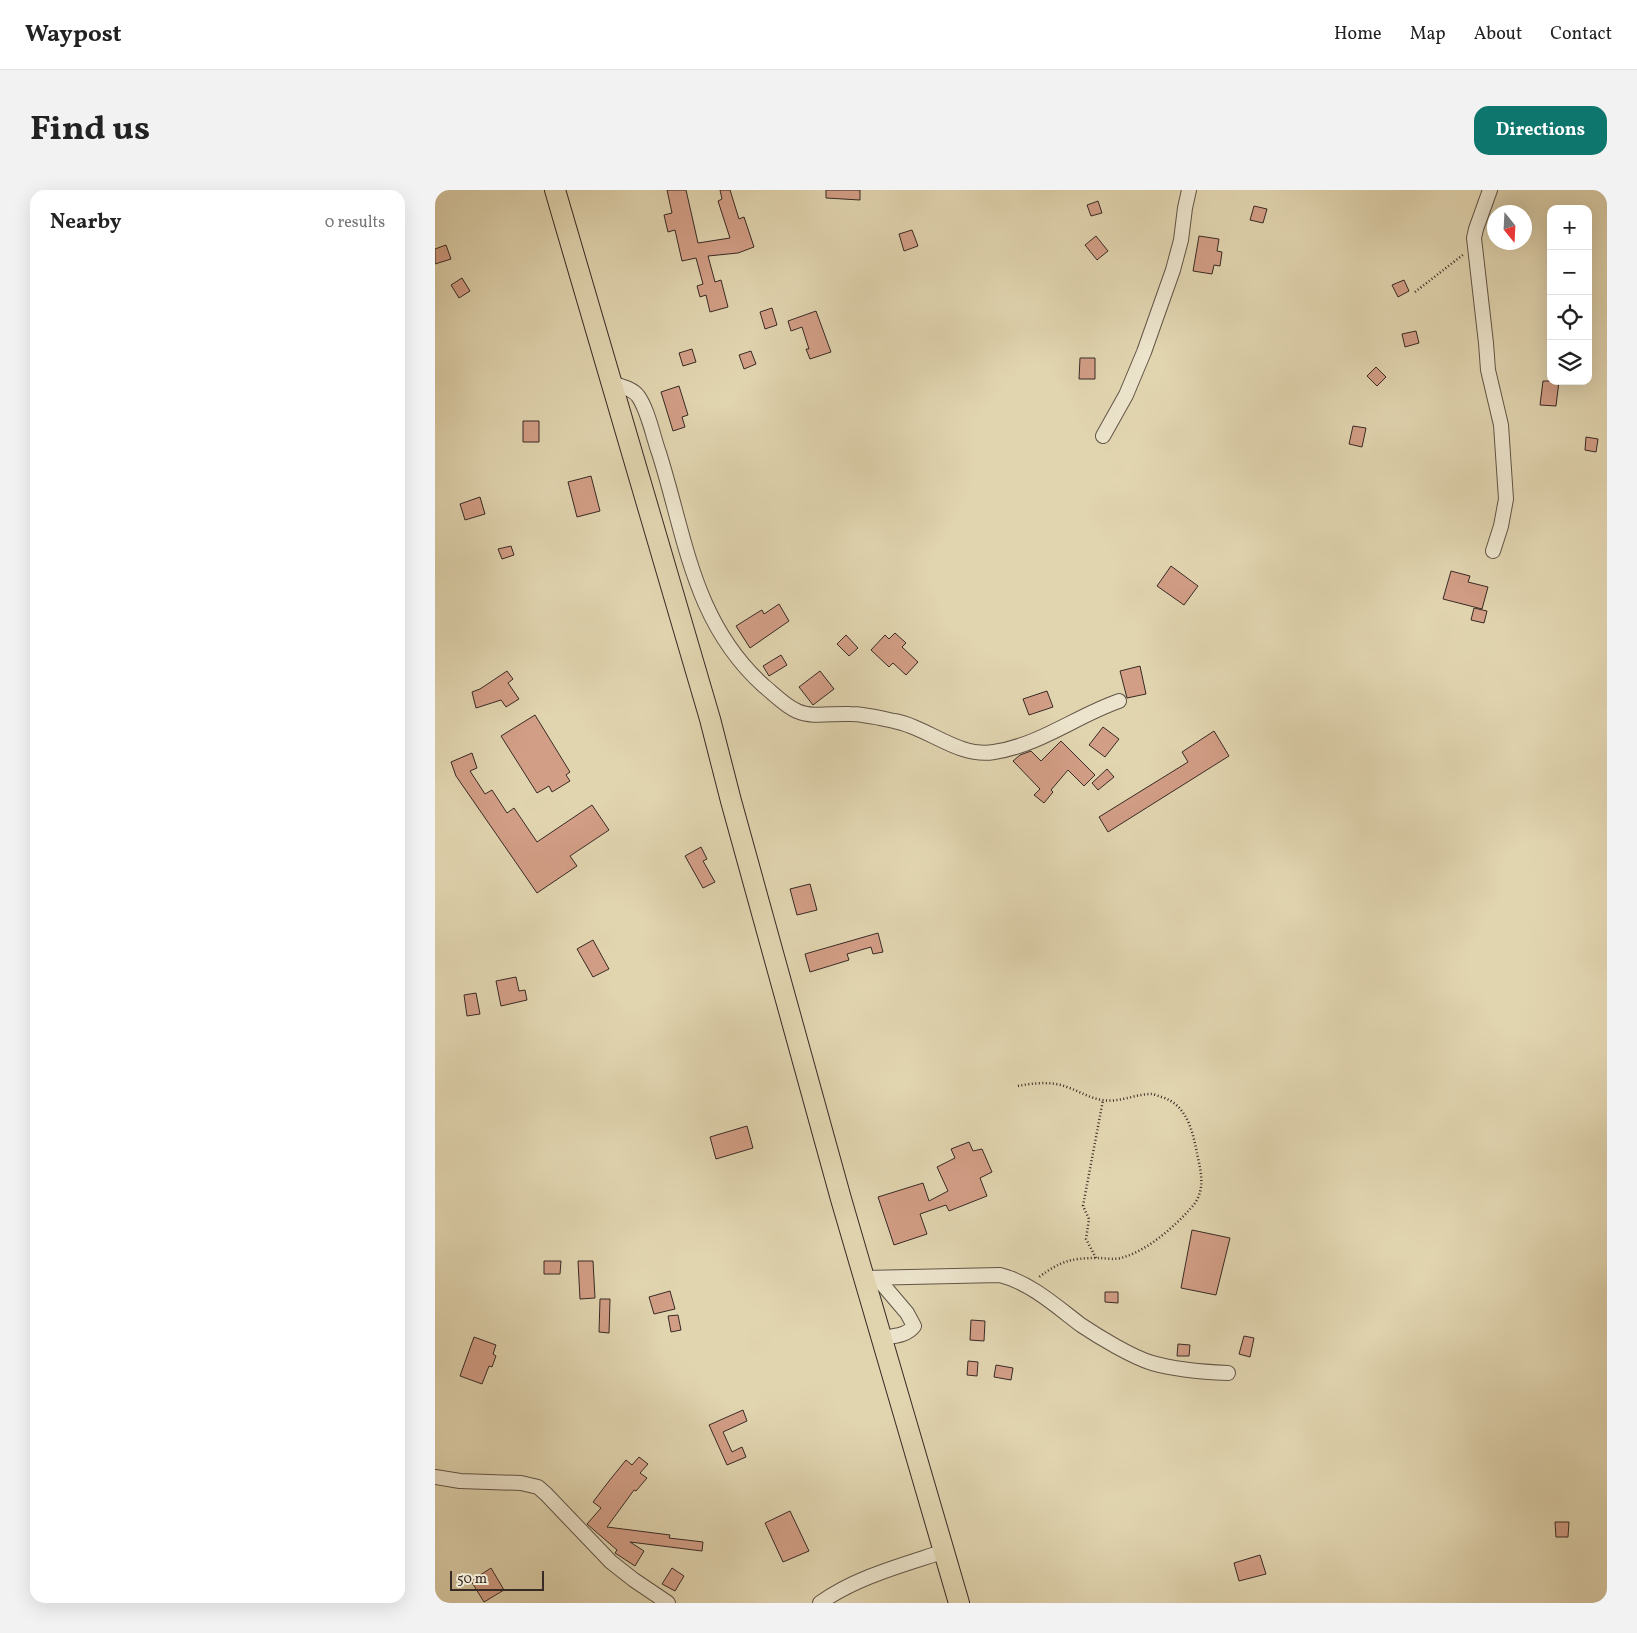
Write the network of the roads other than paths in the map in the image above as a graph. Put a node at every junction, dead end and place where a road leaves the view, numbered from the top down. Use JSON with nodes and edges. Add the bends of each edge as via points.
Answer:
{"nodes":[{"id":1,"x":555,"y":190,"type":"edge"},
{"id":2,"x":1189,"y":190,"type":"edge"},
{"id":3,"x":1491,"y":190,"type":"edge"},
{"id":4,"x":611,"y":383,"type":"junction"},
{"id":5,"x":1103,"y":436,"type":"dead end"},
{"id":6,"x":1493,"y":551,"type":"dead end"},
{"id":7,"x":1119,"y":701,"type":"dead end"},
{"id":8,"x":871,"y":1278,"type":"junction"},
{"id":9,"x":881,"y":1338,"type":"junction"},
{"id":10,"x":1228,"y":1373,"type":"dead end"},
{"id":11,"x":435,"y":1477,"type":"edge"},
{"id":12,"x":945,"y":1551,"type":"junction"},
{"id":13,"x":668,"y":1603,"type":"edge"},
{"id":14,"x":820,"y":1603,"type":"edge"},
{"id":15,"x":959,"y":1603,"type":"edge"}],
"edges":[{"from":1,"to":4,"type":"highway"},
{"from":2,"to":5,"type":"street","via":[[1173,270],[1126,395]]},
{"from":3,"to":6,"type":"street","via":[[1474,238],[1487,370],[1501,425],[1506,499]]},
{"from":4,"to":7,"type":"street","via":[[635,392],[643,405],[691,566],[717,628],[736,657],[795,711],[852,714],[904,723],[981,753],[1038,740]]},
{"from":4,"to":8,"type":"highway"},
{"from":8,"to":9,"type":"highway"},
{"from":8,"to":9,"type":"street","via":[[907,1313],[914,1326],[903,1334]]},
{"from":8,"to":10,"type":"street","via":[[1001,1275],[1013,1278],[1084,1327],[1151,1363]]},
{"from":9,"to":12,"type":"highway"},
{"from":11,"to":13,"type":"street","via":[[538,1487],[611,1562]]},
{"from":12,"to":14,"type":"street","via":[[854,1584]]},
{"from":12,"to":15,"type":"highway"}]}
